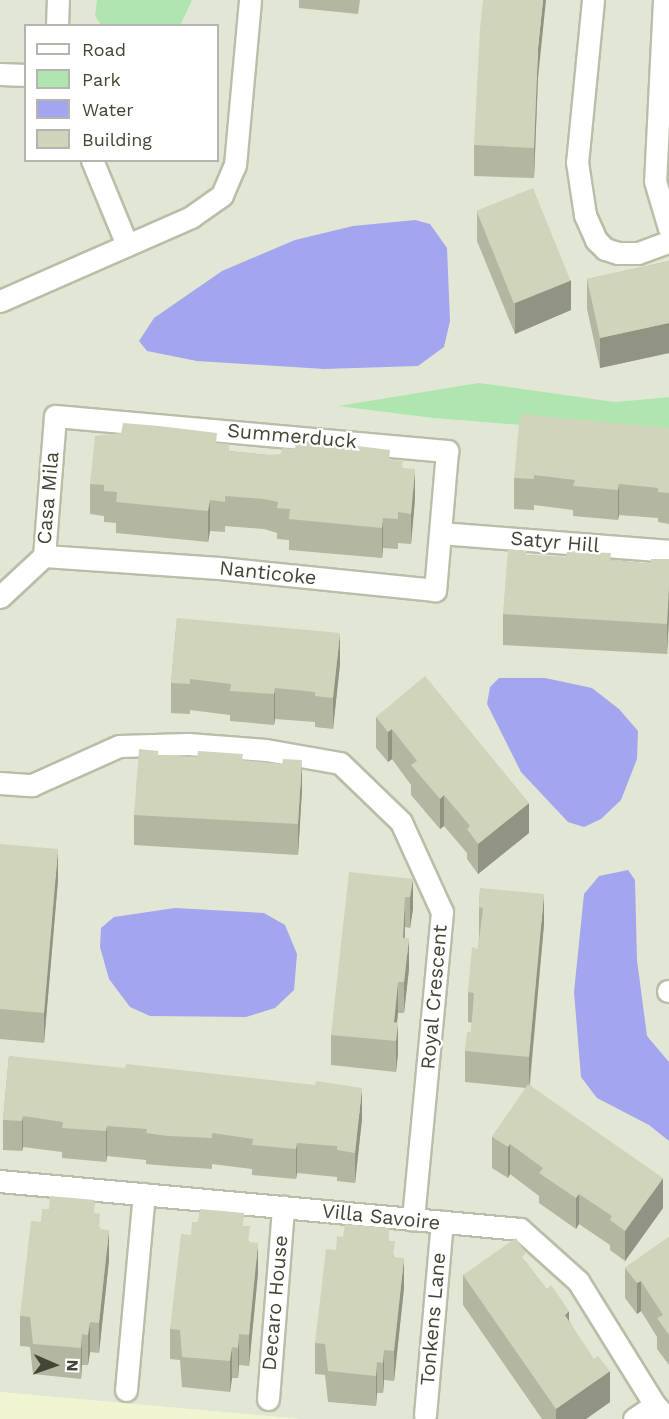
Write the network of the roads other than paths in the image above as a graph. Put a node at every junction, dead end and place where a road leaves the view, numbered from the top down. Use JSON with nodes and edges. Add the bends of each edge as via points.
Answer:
{"nodes":[{"id":1,"x":58,"y":0,"type":"edge"},
{"id":2,"x":250,"y":0,"type":"edge"},
{"id":3,"x":592,"y":0,"type":"edge"},
{"id":4,"x":664,"y":0,"type":"edge"},
{"id":5,"x":57,"y":24,"type":"edge"},
{"id":6,"x":0,"y":74,"type":"edge"},
{"id":7,"x":24,"y":75,"type":"edge"},
{"id":8,"x":93,"y":162,"type":"edge"},
{"id":9,"x":669,"y":228,"type":"edge"},
{"id":10,"x":669,"y":242,"type":"edge"},
{"id":11,"x":127,"y":245,"type":"junction"},
{"id":12,"x":0,"y":302,"type":"edge"},
{"id":13,"x":55,"y":416,"type":"joint"},
{"id":14,"x":441,"y":533,"type":"junction"},
{"id":15,"x":669,"y":551,"type":"edge"},
{"id":16,"x":44,"y":556,"type":"junction"},
{"id":17,"x":0,"y":597,"type":"edge"},
{"id":18,"x":0,"y":783,"type":"edge"},
{"id":19,"x":0,"y":1181,"type":"edge"},
{"id":20,"x":144,"y":1194,"type":"junction"},
{"id":21,"x":283,"y":1207,"type":"junction"},
{"id":22,"x":412,"y":1220,"type":"junction"},
{"id":23,"x":442,"y":1222,"type":"junction"},
{"id":24,"x":126,"y":1390,"type":"dead end"},
{"id":25,"x":268,"y":1399,"type":"dead end"},
{"id":26,"x":662,"y":1412,"type":"edge"},
{"id":27,"x":425,"y":1415,"type":"dead end"},
{"id":28,"x":634,"y":1419,"type":"edge"}],
"edges":[{"from":1,"to":5,"type":"street"},
{"from":2,"to":11,"type":"street","via":[[235,165],[222,195],[191,217]]},
{"from":3,"to":10,"type":"street","via":[[577,162],[585,215],[605,249],[638,253]]},
{"from":4,"to":9,"type":"street","via":[[654,163],[655,181]]},
{"from":6,"to":7,"type":"street"},
{"from":8,"to":11,"type":"street"},
{"from":11,"to":12,"type":"street"},
{"from":13,"to":14,"type":"street","name":"Summerduck","via":[[447,451]]},
{"from":13,"to":16,"type":"street","name":"Casa Mila"},
{"from":14,"to":15,"type":"street","name":"Satyr Hill"},
{"from":14,"to":16,"type":"street","name":"Nanticoke","via":[[435,590],[219,568]]},
{"from":16,"to":17,"type":"street","name":"Casa Mila"},
{"from":18,"to":22,"type":"street","name":"Royal Crescent","via":[[32,785],[119,746],[188,744],[266,750],[340,763],[401,822],[442,912]]},
{"from":19,"to":20,"type":"street","name":"Villa Savoire"},
{"from":20,"to":21,"type":"street","name":"Villa Savoire"},
{"from":20,"to":24,"type":"street"},
{"from":21,"to":22,"type":"street","name":"Villa Savoire"},
{"from":21,"to":25,"type":"street","name":"Decaro House"},
{"from":22,"to":23,"type":"street","name":"Villa Savoire"},
{"from":23,"to":26,"type":"street","name":"Villa Savoire","via":[[520,1229],[578,1281]]},
{"from":23,"to":27,"type":"street","name":"Tonkens Lane"},
{"from":26,"to":28,"type":"street"}]}
